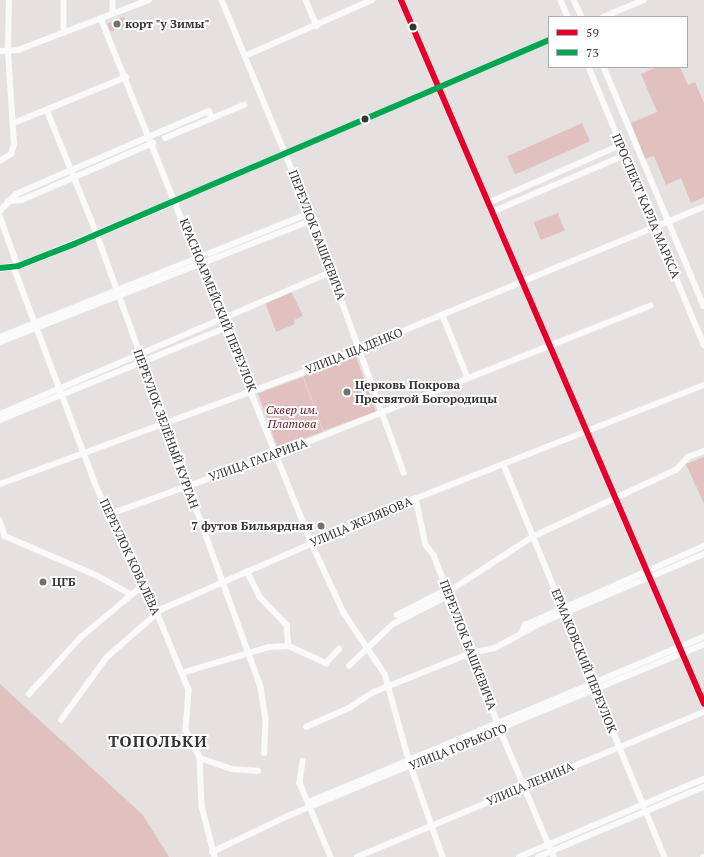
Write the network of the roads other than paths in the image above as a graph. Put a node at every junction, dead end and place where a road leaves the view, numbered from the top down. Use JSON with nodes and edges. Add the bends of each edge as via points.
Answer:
{"nodes":[{"id":1,"x":9,"y":0,"type":"edge"},
{"id":2,"x":64,"y":0,"type":"edge"},
{"id":3,"x":113,"y":0,"type":"edge"},
{"id":4,"x":149,"y":0,"type":"edge"},
{"id":5,"x":222,"y":0,"type":"edge"},
{"id":6,"x":306,"y":0,"type":"edge"},
{"id":7,"x":372,"y":0,"type":"edge"},
{"id":8,"x":401,"y":0,"type":"edge"},
{"id":9,"x":561,"y":0,"type":"edge"},
{"id":10,"x":574,"y":0,"type":"edge"},
{"id":11,"x":644,"y":0,"type":"edge"},
{"id":12,"x":113,"y":13,"type":"junction"},
{"id":13,"x":568,"y":16,"type":"edge"},
{"id":14,"x":582,"y":16,"type":"edge"},
{"id":15,"x":605,"y":16,"type":"edge"},
{"id":16,"x":101,"y":18,"type":"junction"},
{"id":17,"x":317,"y":26,"type":"junction"},
{"id":18,"x":64,"y":33,"type":"junction"},
{"id":19,"x":548,"y":40,"type":"edge"},
{"id":20,"x":0,"y":51,"type":"edge"},
{"id":21,"x":8,"y":51,"type":"junction"},
{"id":22,"x":245,"y":56,"type":"junction"},
{"id":23,"x":589,"y":68,"type":"edge"},
{"id":24,"x":604,"y":68,"type":"edge"},
{"id":25,"x":126,"y":77,"type":"junction"},
{"id":26,"x":439,"y":85,"type":"junction"},
{"id":27,"x":244,"y":105,"type":"dead end"},
{"id":28,"x":47,"y":110,"type":"junction"},
{"id":29,"x":212,"y":118,"type":"junction"},
{"id":30,"x":14,"y":123,"type":"junction"},
{"id":31,"x":150,"y":136,"type":"junction"},
{"id":32,"x":165,"y":138,"type":"dead end"},
{"id":33,"x":153,"y":142,"type":"junction"},
{"id":34,"x":621,"y":145,"type":"junction"},
{"id":35,"x":285,"y":152,"type":"junction"},
{"id":36,"x":625,"y":155,"type":"junction"},
{"id":37,"x":2,"y":161,"type":"edge"},
{"id":38,"x":570,"y":168,"type":"junction"},
{"id":39,"x":71,"y":171,"type":"junction"},
{"id":40,"x":574,"y":177,"type":"junction"},
{"id":41,"x":74,"y":178,"type":"junction"},
{"id":42,"x":176,"y":200,"type":"junction"},
{"id":43,"x":8,"y":201,"type":"junction"},
{"id":44,"x":488,"y":203,"type":"junction"},
{"id":45,"x":704,"y":207,"type":"edge"},
{"id":46,"x":0,"y":211,"type":"edge"},
{"id":47,"x":492,"y":212,"type":"junction"},
{"id":48,"x":310,"y":213,"type":"junction"},
{"id":49,"x":0,"y":216,"type":"edge"},
{"id":50,"x":312,"y":220,"type":"junction"},
{"id":51,"x":669,"y":221,"type":"junction"},
{"id":52,"x":656,"y":227,"type":"junction"},
{"id":53,"x":96,"y":234,"type":"junction"},
{"id":54,"x":199,"y":258,"type":"junction"},
{"id":55,"x":202,"y":265,"type":"junction"},
{"id":56,"x":16,"y":266,"type":"junction"},
{"id":57,"x":0,"y":268,"type":"edge"},
{"id":58,"x":332,"y":272,"type":"junction"},
{"id":59,"x":522,"y":284,"type":"junction"},
{"id":60,"x":704,"y":285,"type":"edge"},
{"id":61,"x":697,"y":288,"type":"junction"},
{"id":62,"x":117,"y":290,"type":"junction"},
{"id":63,"x":120,"y":297,"type":"junction"},
{"id":64,"x":650,"y":306,"type":"dead end"},
{"id":65,"x":704,"y":306,"type":"edge"},
{"id":66,"x":443,"y":316,"type":"junction"},
{"id":67,"x":222,"y":319,"type":"junction"},
{"id":68,"x":38,"y":325,"type":"junction"},
{"id":69,"x":225,"y":328,"type":"junction"},
{"id":70,"x":0,"y":338,"type":"edge"},
{"id":71,"x":0,"y":342,"type":"edge"},
{"id":72,"x":704,"y":345,"type":"edge"},
{"id":73,"x":549,"y":346,"type":"junction"},
{"id":74,"x":360,"y":349,"type":"junction"},
{"id":75,"x":139,"y":355,"type":"junction"},
{"id":76,"x":141,"y":361,"type":"junction"},
{"id":77,"x":468,"y":378,"type":"junction"},
{"id":78,"x":704,"y":385,"type":"edge"},
{"id":79,"x":61,"y":391,"type":"junction"},
{"id":80,"x":252,"y":391,"type":"junction"},
{"id":81,"x":383,"y":412,"type":"junction"},
{"id":82,"x":0,"y":414,"type":"edge"},
{"id":83,"x":0,"y":420,"type":"edge"},
{"id":84,"x":164,"y":424,"type":"junction"},
{"id":85,"x":585,"y":432,"type":"junction"},
{"id":86,"x":704,"y":451,"type":"edge"},
{"id":87,"x":85,"y":454,"type":"junction"},
{"id":88,"x":275,"y":454,"type":"junction"},
{"id":89,"x":504,"y":465,"type":"junction"},
{"id":90,"x":404,"y":472,"type":"dead end"},
{"id":91,"x":0,"y":484,"type":"edge"},
{"id":92,"x":188,"y":486,"type":"junction"},
{"id":93,"x":613,"y":497,"type":"junction"},
{"id":94,"x":416,"y":498,"type":"junction"},
{"id":95,"x":110,"y":514,"type":"junction"},
{"id":96,"x":0,"y":520,"type":"edge"},
{"id":97,"x":532,"y":537,"type":"junction"},
{"id":98,"x":312,"y":544,"type":"junction"},
{"id":99,"x":704,"y":546,"type":"edge"},
{"id":100,"x":704,"y":554,"type":"edge"},
{"id":101,"x":247,"y":571,"type":"junction"},
{"id":102,"x":645,"y":572,"type":"junction"},
{"id":103,"x":647,"y":579,"type":"junction"},
{"id":104,"x":222,"y":582,"type":"junction"},
{"id":105,"x":141,"y":587,"type":"junction"},
{"id":106,"x":449,"y":592,"type":"junction"},
{"id":107,"x":130,"y":594,"type":"junction"},
{"id":108,"x":563,"y":610,"type":"junction"},
{"id":109,"x":157,"y":612,"type":"junction"},
{"id":110,"x":398,"y":615,"type":"dead end"},
{"id":111,"x":704,"y":636,"type":"edge"},
{"id":112,"x":704,"y":644,"type":"edge"},
{"id":113,"x":289,"y":646,"type":"junction"},
{"id":114,"x":679,"y":648,"type":"junction"},
{"id":115,"x":339,"y":649,"type":"dead end"},
{"id":116,"x":367,"y":650,"type":"junction"},
{"id":117,"x":246,"y":652,"type":"junction"},
{"id":118,"x":471,"y":653,"type":"junction"},
{"id":119,"x":681,"y":654,"type":"junction"},
{"id":120,"x":349,"y":666,"type":"dead end"},
{"id":121,"x":182,"y":673,"type":"junction"},
{"id":122,"x":593,"y":683,"type":"junction"},
{"id":123,"x":389,"y":687,"type":"junction"},
{"id":124,"x":596,"y":690,"type":"junction"},
{"id":125,"x":29,"y":694,"type":"dead end"},
{"id":126,"x":704,"y":704,"type":"edge"},
{"id":127,"x":704,"y":712,"type":"edge"},
{"id":128,"x":61,"y":720,"type":"dead end"},
{"id":129,"x":497,"y":722,"type":"junction"},
{"id":130,"x":306,"y":727,"type":"dead end"},
{"id":131,"x":500,"y":729,"type":"junction"},
{"id":132,"x":618,"y":747,"type":"junction"},
{"id":133,"x":265,"y":753,"type":"dead end"},
{"id":134,"x":200,"y":758,"type":"junction"},
{"id":135,"x":409,"y":760,"type":"junction"},
{"id":136,"x":303,"y":761,"type":"dead end"},
{"id":137,"x":411,"y":766,"type":"junction"},
{"id":138,"x":258,"y":771,"type":"dead end"},
{"id":139,"x":704,"y":779,"type":"edge"},
{"id":140,"x":525,"y":787,"type":"junction"},
{"id":141,"x":704,"y":787,"type":"edge"},
{"id":142,"x":310,"y":804,"type":"junction"},
{"id":143,"x":643,"y":806,"type":"junction"},
{"id":144,"x":645,"y":812,"type":"junction"},
{"id":145,"x":430,"y":827,"type":"junction"},
{"id":146,"x":548,"y":844,"type":"junction"},
{"id":147,"x":552,"y":851,"type":"junction"},
{"id":148,"x":214,"y":854,"type":"edge"},
{"id":149,"x":331,"y":857,"type":"edge"},
{"id":150,"x":357,"y":857,"type":"edge"},
{"id":151,"x":443,"y":857,"type":"edge"},
{"id":152,"x":519,"y":857,"type":"edge"},
{"id":153,"x":538,"y":857,"type":"edge"},
{"id":154,"x":554,"y":857,"type":"edge"},
{"id":155,"x":665,"y":857,"type":"edge"}],
"edges":[{"from":1,"to":21,"type":"street"},
{"from":2,"to":18,"type":"street"},
{"from":3,"to":12,"type":"street"},
{"from":4,"to":12,"type":"street"},
{"from":5,"to":22,"type":"street","name":"ПЕРЕУЛОК БАШКЕВИЧА"},
{"from":6,"to":17,"type":"street"},
{"from":7,"to":17,"type":"street"},
{"from":8,"to":26,"type":"street"},
{"from":9,"to":13,"type":"street"},
{"from":10,"to":14,"type":"street"},
{"from":11,"to":15,"type":"street"},
{"from":12,"to":16,"type":"street"},
{"from":16,"to":18,"type":"street"},
{"from":16,"to":25,"type":"street","name":"КРАСНОАРМЕЙСКИЙ ПЕРЕУЛОК"},
{"from":17,"to":22,"type":"street"},
{"from":18,"to":21,"type":"street"},
{"from":19,"to":26,"type":"street"},
{"from":20,"to":21,"type":"street"},
{"from":21,"to":30,"type":"street"},
{"from":22,"to":35,"type":"street","name":"ПЕРЕУЛОК БАШКЕВИЧА"},
{"from":23,"to":34,"type":"street","name":"ПРОСПЕКТ КАРЛА МАРКСА"},
{"from":24,"to":51,"type":"street","name":"ПРОСПЕКТ КАРЛА МАРКСА"},
{"from":25,"to":28,"type":"street"},
{"from":25,"to":31,"type":"street","name":"КРАСНОАРМЕЙСКИЙ ПЕРЕУЛОК"},
{"from":26,"to":35,"type":"street"},
{"from":26,"to":44,"type":"street"},
{"from":27,"to":29,"type":"street"},
{"from":28,"to":30,"type":"street"},
{"from":28,"to":39,"type":"street","name":"ПЕРЕУЛОК ЗЕЛЁНЫЙ КУРГАН"},
{"from":29,"to":31,"type":"street","via":[[209,111]]},
{"from":29,"to":32,"type":"street"},
{"from":30,"to":37,"type":"street","via":[[13,150]]},
{"from":31,"to":33,"type":"street","name":"КРАСНОАРМЕЙСКИЙ ПЕРЕУЛОК"},
{"from":31,"to":39,"type":"street"},
{"from":33,"to":41,"type":"street"},
{"from":33,"to":42,"type":"street","name":"КРАСНОАРМЕЙСКИЙ ПЕРЕУЛОК"},
{"from":34,"to":36,"type":"street","name":"ПРОСПЕКТ КАРЛА МАРКСА"},
{"from":34,"to":38,"type":"street"},
{"from":35,"to":42,"type":"street"},
{"from":35,"to":48,"type":"street","name":"ПЕРЕУЛОК БАШКЕВИЧА"},
{"from":36,"to":40,"type":"street"},
{"from":36,"to":52,"type":"street","name":"ПРОСПЕКТ КАРЛА МАРКСА"},
{"from":38,"to":40,"type":"street"},
{"from":38,"to":44,"type":"street"},
{"from":39,"to":41,"type":"street","name":"ПЕРЕУЛОК ЗЕЛЁНЫЙ КУРГАН"},
{"from":39,"to":43,"type":"street"},
{"from":40,"to":47,"type":"street"},
{"from":41,"to":43,"type":"street","via":[[22,200]]},
{"from":41,"to":53,"type":"street","name":"ПЕРЕУЛОК ЗЕЛЁНЫЙ КУРГАН"},
{"from":42,"to":53,"type":"main road"},
{"from":42,"to":54,"type":"street","name":"КРАСНОАРМЕЙСКИЙ ПЕРЕУЛОК"},
{"from":43,"to":46,"type":"street"},
{"from":44,"to":47,"type":"street"},
{"from":45,"to":51,"type":"street","name":"УЛИЦА ЩАДЕНКО"},
{"from":47,"to":59,"type":"street"},
{"from":48,"to":50,"type":"street","name":"ПЕРЕУЛОК БАШКЕВИЧА"},
{"from":48,"to":54,"type":"street"},
{"from":49,"to":56,"type":"street","name":"ПЕРЕУЛОК КОВАЛЁВА"},
{"from":50,"to":55,"type":"street"},
{"from":50,"to":58,"type":"street","name":"ПЕРЕУЛОК БАШКЕВИЧА"},
{"from":51,"to":52,"type":"street","name":"УЛИЦА ЩАДЕНКО"},
{"from":51,"to":61,"type":"street","name":"ПРОСПЕКТ КАРЛА МАРКСА"},
{"from":52,"to":59,"type":"street","name":"УЛИЦА ЩАДЕНКО"},
{"from":52,"to":72,"type":"street","name":"ПРОСПЕКТ КАРЛА МАРКСА"},
{"from":53,"to":56,"type":"main road"},
{"from":53,"to":62,"type":"street","name":"ПЕРЕУЛОК ЗЕЛЁНЫЙ КУРГАН"},
{"from":54,"to":55,"type":"street","name":"КРАСНОАРМЕЙСКИЙ ПЕРЕУЛОК"},
{"from":54,"to":62,"type":"street"},
{"from":55,"to":63,"type":"street"},
{"from":55,"to":67,"type":"street","name":"КРАСНОАРМЕЙСКИЙ ПЕРЕУЛОК"},
{"from":56,"to":57,"type":"main road"},
{"from":56,"to":68,"type":"street","name":"ПЕРЕУЛОК КОВАЛЁВА"},
{"from":58,"to":67,"type":"street"},
{"from":58,"to":74,"type":"street","name":"ПЕРЕУЛОК БАШКЕВИЧА"},
{"from":59,"to":66,"type":"street","name":"УЛИЦА ЩАДЕНКО"},
{"from":59,"to":73,"type":"street"},
{"from":60,"to":61,"type":"street"},
{"from":61,"to":65,"type":"street","name":"ПРОСПЕКТ КАРЛА МАРКСА"},
{"from":62,"to":63,"type":"street","name":"ПЕРЕУЛОК ЗЕЛЁНЫЙ КУРГАН"},
{"from":62,"to":68,"type":"street"},
{"from":63,"to":68,"type":"street"},
{"from":63,"to":75,"type":"street","name":"ПЕРЕУЛОК ЗЕЛЁНЫЙ КУРГАН"},
{"from":64,"to":73,"type":"street","name":"УЛИЦА ГАГАРИНА"},
{"from":66,"to":74,"type":"street","name":"УЛИЦА ЩАДЕНКО"},
{"from":66,"to":77,"type":"street"},
{"from":67,"to":69,"type":"street","name":"КРАСНОАРМЕЙСКИЙ ПЕРЕУЛОК"},
{"from":67,"to":75,"type":"street"},
{"from":68,"to":70,"type":"street"},
{"from":68,"to":71,"type":"street"},
{"from":68,"to":79,"type":"street","name":"ПЕРЕУЛОК КОВАЛЁВА"},
{"from":69,"to":76,"type":"street"},
{"from":69,"to":80,"type":"street","name":"КРАСНОАРМЕЙСКИЙ ПЕРЕУЛОК"},
{"from":73,"to":77,"type":"street","name":"УЛИЦА ГАГАРИНА"},
{"from":73,"to":85,"type":"street"},
{"from":74,"to":80,"type":"street","name":"УЛИЦА ЩАДЕНКО"},
{"from":74,"to":81,"type":"street","name":"ПЕРЕУЛОК БАШКЕВИЧА"},
{"from":75,"to":76,"type":"street","name":"ПЕРЕУЛОК ЗЕЛЁНЫЙ КУРГАН"},
{"from":75,"to":79,"type":"street"},
{"from":76,"to":79,"type":"street"},
{"from":76,"to":84,"type":"street","name":"ПЕРЕУЛОК ЗЕЛЁНЫЙ КУРГАН"},
{"from":77,"to":81,"type":"street","name":"УЛИЦА ГАГАРИНА"},
{"from":78,"to":85,"type":"street","name":"УЛИЦА ЖЕЛЯБОВА"},
{"from":79,"to":82,"type":"street"},
{"from":79,"to":83,"type":"street"},
{"from":79,"to":87,"type":"street","name":"ПЕРЕУЛОК КОВАЛЁВА"},
{"from":80,"to":84,"type":"street","name":"УЛИЦА ЩАДЕНКО"},
{"from":80,"to":88,"type":"street","name":"КРАСНОАРМЕЙСКИЙ ПЕРЕУЛОК"},
{"from":81,"to":88,"type":"street","name":"УЛИЦА ГАГАРИНА"},
{"from":81,"to":90,"type":"street","name":"ПЕРЕУЛОК БАШКЕВИЧА"},
{"from":84,"to":87,"type":"street","name":"УЛИЦА ЩАДЕНКО"},
{"from":84,"to":92,"type":"street","name":"ПЕРЕУЛОК ЗЕЛЁНЫЙ КУРГАН"},
{"from":85,"to":89,"type":"street","name":"УЛИЦА ЖЕЛЯБОВА"},
{"from":85,"to":93,"type":"street"},
{"from":86,"to":93,"type":"street","via":[[688,457],[676,470]]},
{"from":87,"to":91,"type":"street","name":"УЛИЦА ЩАДЕНКО"},
{"from":87,"to":95,"type":"street","name":"ПЕРЕУЛОК КОВАЛЁВА"},
{"from":88,"to":92,"type":"street","name":"УЛИЦА ГАГАРИНА"},
{"from":88,"to":98,"type":"street","name":"КРАСНОАРМЕЙСКИЙ ПЕРЕУЛОК"},
{"from":89,"to":94,"type":"street","name":"УЛИЦА ЖЕЛЯБОВА"},
{"from":89,"to":97,"type":"street","name":"ЕРМАКОВСКИЙ ПЕРЕУЛОК"},
{"from":92,"to":95,"type":"street","name":"УЛИЦА ГАГАРИНА"},
{"from":92,"to":104,"type":"street","name":"ПЕРЕУЛОК ЗЕЛЁНЫЙ КУРГАН"},
{"from":93,"to":97,"type":"street"},
{"from":93,"to":102,"type":"street"},
{"from":94,"to":98,"type":"street","name":"УЛИЦА ЖЕЛЯБОВА"},
{"from":94,"to":106,"type":"street","name":"ПЕРЕУЛОК БАШКЕВИЧА","via":[[426,545],[434,556]]},
{"from":95,"to":105,"type":"street","name":"ПЕРЕУЛОК КОВАЛЁВА"},
{"from":96,"to":107,"type":"street","via":[[5,536],[96,575]]},
{"from":97,"to":106,"type":"street"},
{"from":97,"to":108,"type":"street","name":"ЕРМАКОВСКИЙ ПЕРЕУЛОК"},
{"from":98,"to":101,"type":"street","name":"УЛИЦА ЖЕЛЯБОВА"},
{"from":98,"to":116,"type":"street","name":"КРАСНОАРМЕЙСКИЙ ПЕРЕУЛОК","via":[[344,613]]},
{"from":99,"to":102,"type":"street"},
{"from":100,"to":103,"type":"street"},
{"from":101,"to":104,"type":"street","name":"УЛИЦА ЖЕЛЯБОВА"},
{"from":101,"to":113,"type":"street","via":[[260,597],[287,625]]},
{"from":102,"to":103,"type":"street"},
{"from":102,"to":108,"type":"street"},
{"from":103,"to":108,"type":"street"},
{"from":103,"to":114,"type":"street"},
{"from":104,"to":109,"type":"street","name":"УЛИЦА ЖЕЛЯБОВА"},
{"from":104,"to":117,"type":"street","name":"ПЕРЕУЛОК ЗЕЛЁНЫЙ КУРГАН"},
{"from":105,"to":107,"type":"street"},
{"from":105,"to":109,"type":"street","name":"ПЕРЕУЛОК КОВАЛЁВА"},
{"from":106,"to":110,"type":"street"},
{"from":106,"to":116,"type":"street","via":[[393,624]]},
{"from":106,"to":118,"type":"street","name":"ПЕРЕУЛОК БАШКЕВИЧА"},
{"from":107,"to":125,"type":"street","via":[[80,637]]},
{"from":108,"to":118,"type":"street","via":[[522,632],[517,639],[496,648]]},
{"from":108,"to":122,"type":"street","name":"ЕРМАКОВСКИЙ ПЕРЕУЛОК"},
{"from":109,"to":121,"type":"street","name":"ПЕРЕУЛОК КОВАЛЁВА"},
{"from":109,"to":128,"type":"street","name":"УЛИЦА ЖЕЛЯБОВА","via":[[107,657]]},
{"from":111,"to":114,"type":"street","name":"УЛИЦА ГОРЬКОГО"},
{"from":112,"to":119,"type":"street","name":"УЛИЦА ГОРЬКОГО"},
{"from":113,"to":115,"type":"street","via":[[326,663]]},
{"from":113,"to":117,"type":"street"},
{"from":114,"to":119,"type":"street"},
{"from":114,"to":122,"type":"street","name":"УЛИЦА ГОРЬКОГО"},
{"from":116,"to":120,"type":"street"},
{"from":116,"to":123,"type":"street","name":"КРАСНОАРМЕЙСКИЙ ПЕРЕУЛОК"},
{"from":117,"to":121,"type":"street"},
{"from":117,"to":133,"type":"street","name":"ПЕРЕУЛОК ЗЕЛЁНЫЙ КУРГАН","via":[[264,703]]},
{"from":118,"to":123,"type":"street"},
{"from":118,"to":129,"type":"street","name":"ПЕРЕУЛОК БАШКЕВИЧА"},
{"from":119,"to":124,"type":"street","name":"УЛИЦА ГОРЬКОГО"},
{"from":119,"to":126,"type":"street"},
{"from":121,"to":134,"type":"street","name":"ПЕРЕУЛОК КОВАЛЁВА","via":[[191,699],[186,730]]},
{"from":122,"to":124,"type":"street","name":"ЕРМАКОВСКИЙ ПЕРЕУЛОК"},
{"from":122,"to":129,"type":"street","name":"УЛИЦА ГОРЬКОГО"},
{"from":123,"to":130,"type":"street"},
{"from":123,"to":135,"type":"street","name":"КРАСНОАРМЕЙСКИЙ ПЕРЕУЛОК"},
{"from":124,"to":131,"type":"street","name":"УЛИЦА ГОРЬКОГО"},
{"from":124,"to":132,"type":"street","name":"ЕРМАКОВСКИЙ ПЕРЕУЛОК"},
{"from":127,"to":132,"type":"street","name":"УЛИЦА ЛЕНИНА"},
{"from":129,"to":131,"type":"street","name":"ПЕРЕУЛОК БАШКЕВИЧА"},
{"from":129,"to":135,"type":"street","name":"УЛИЦА ГОРЬКОГО"},
{"from":131,"to":137,"type":"street","name":"УЛИЦА ГОРЬКОГО"},
{"from":131,"to":140,"type":"street","name":"ПЕРЕУЛОК БАШКЕВИЧА"},
{"from":132,"to":140,"type":"street","name":"УЛИЦА ЛЕНИНА"},
{"from":132,"to":143,"type":"street","name":"ЕРМАКОВСКИЙ ПЕРЕУЛОК"},
{"from":134,"to":138,"type":"street","via":[[232,769]]},
{"from":134,"to":148,"type":"street","name":"ПЕРЕУЛОК КОВАЛЁВА","via":[[202,806]]},
{"from":135,"to":137,"type":"street","name":"КРАСНОАРМЕЙСКИЙ ПЕРЕУЛОК"},
{"from":135,"to":142,"type":"street","name":"УЛИЦА ГОРЬКОГО"},
{"from":136,"to":142,"type":"street","via":[[299,781]]},
{"from":137,"to":142,"type":"street","name":"УЛИЦА ГОРЬКОГО"},
{"from":137,"to":145,"type":"street","name":"КРАСНОАРМЕЙСКИЙ ПЕРЕУЛОК"},
{"from":139,"to":143,"type":"street"},
{"from":140,"to":145,"type":"street","name":"УЛИЦА ЛЕНИНА"},
{"from":140,"to":146,"type":"street","name":"ПЕРЕУЛОК БАШКЕВИЧА"},
{"from":141,"to":144,"type":"street"},
{"from":142,"to":148,"type":"street","name":"УЛИЦА ГОРЬКОГО"},
{"from":142,"to":149,"type":"street"},
{"from":143,"to":144,"type":"street","name":"ЕРМАКОВСКИЙ ПЕРЕУЛОК"},
{"from":143,"to":146,"type":"street"},
{"from":144,"to":147,"type":"street"},
{"from":144,"to":155,"type":"street","name":"ЕРМАКОВСКИЙ ПЕРЕУЛОК"},
{"from":145,"to":150,"type":"street","name":"УЛИЦА ЛЕНИНА"},
{"from":145,"to":151,"type":"street","name":"КРАСНОАРМЕЙСКИЙ ПЕРЕУЛОК"},
{"from":146,"to":147,"type":"street","name":"ПЕРЕУЛОК БАШКЕВИЧА"},
{"from":146,"to":152,"type":"street"},
{"from":147,"to":153,"type":"street"},
{"from":147,"to":154,"type":"street","name":"ПЕРЕУЛОК БАШКЕВИЧА"}]}
